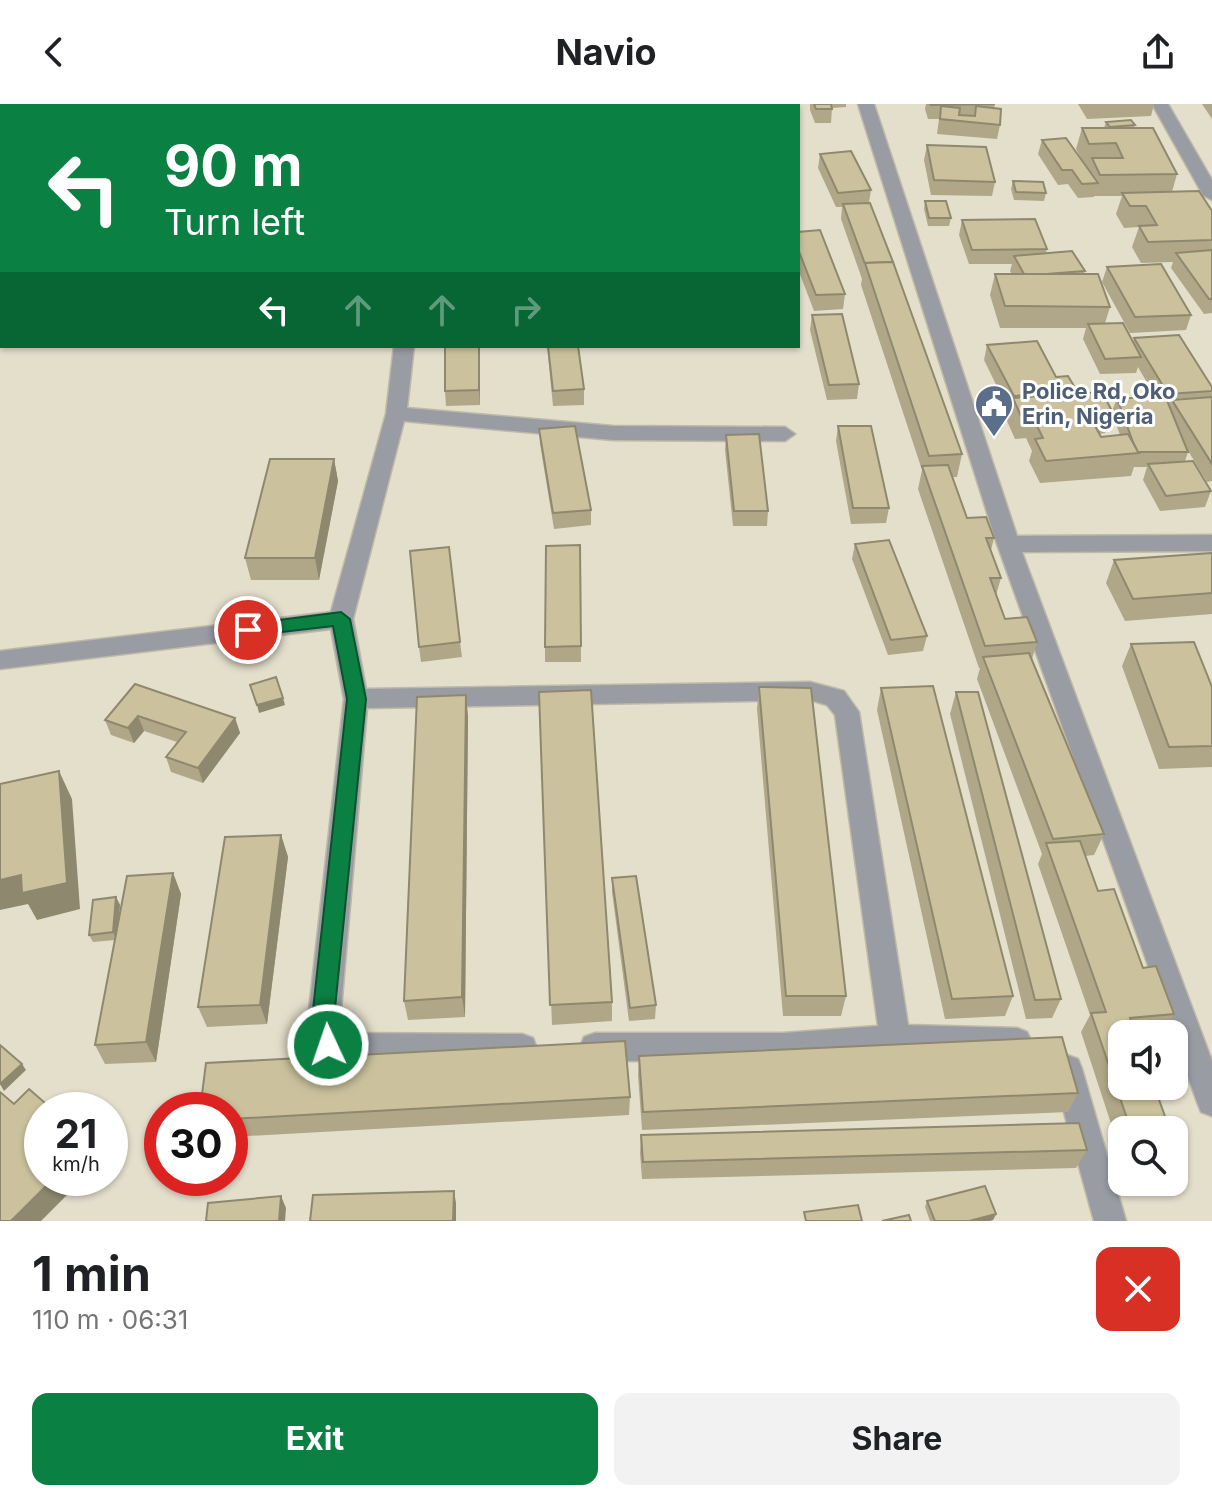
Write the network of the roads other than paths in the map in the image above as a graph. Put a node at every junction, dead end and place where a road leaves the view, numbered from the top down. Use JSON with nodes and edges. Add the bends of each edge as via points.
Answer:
{"nodes":[{"id":1,"x":866,"y":104,"type":"edge"},
{"id":2,"x":1160,"y":104,"type":"edge"},
{"id":3,"x":1212,"y":195,"type":"edge"},
{"id":4,"x":404,"y":348,"type":"edge"},
{"id":5,"x":396,"y":414,"type":"junction"},
{"id":6,"x":785,"y":434,"type":"dead end"},
{"id":7,"x":1212,"y":543,"type":"edge"},
{"id":8,"x":1008,"y":544,"type":"junction"},
{"id":9,"x":341,"y":619,"type":"junction"},
{"id":10,"x":0,"y":660,"type":"edge"},
{"id":11,"x":356,"y":699,"type":"junction"},
{"id":12,"x":895,"y":1038,"type":"junction"},
{"id":13,"x":1212,"y":1102,"type":"edge"},
{"id":14,"x":1110,"y":1221,"type":"edge"}],
"edges":[{"from":1,"to":8,"type":"street"},
{"from":2,"to":3,"type":"street"},
{"from":4,"to":5,"type":"street"},
{"from":5,"to":6,"type":"street","via":[[613,433]]},
{"from":5,"to":9,"type":"street"},
{"from":7,"to":8,"type":"street"},
{"from":8,"to":13,"type":"street"},
{"from":9,"to":10,"type":"street"},
{"from":9,"to":11,"type":"street"},
{"from":11,"to":12,"type":"street","via":[[810,691],[835,698],[847,712]]},
{"from":11,"to":12,"type":"street","via":[[322,1028],[328,1045],[783,1047]]},
{"from":12,"to":14,"type":"street","via":[[1052,1043]]}]}
